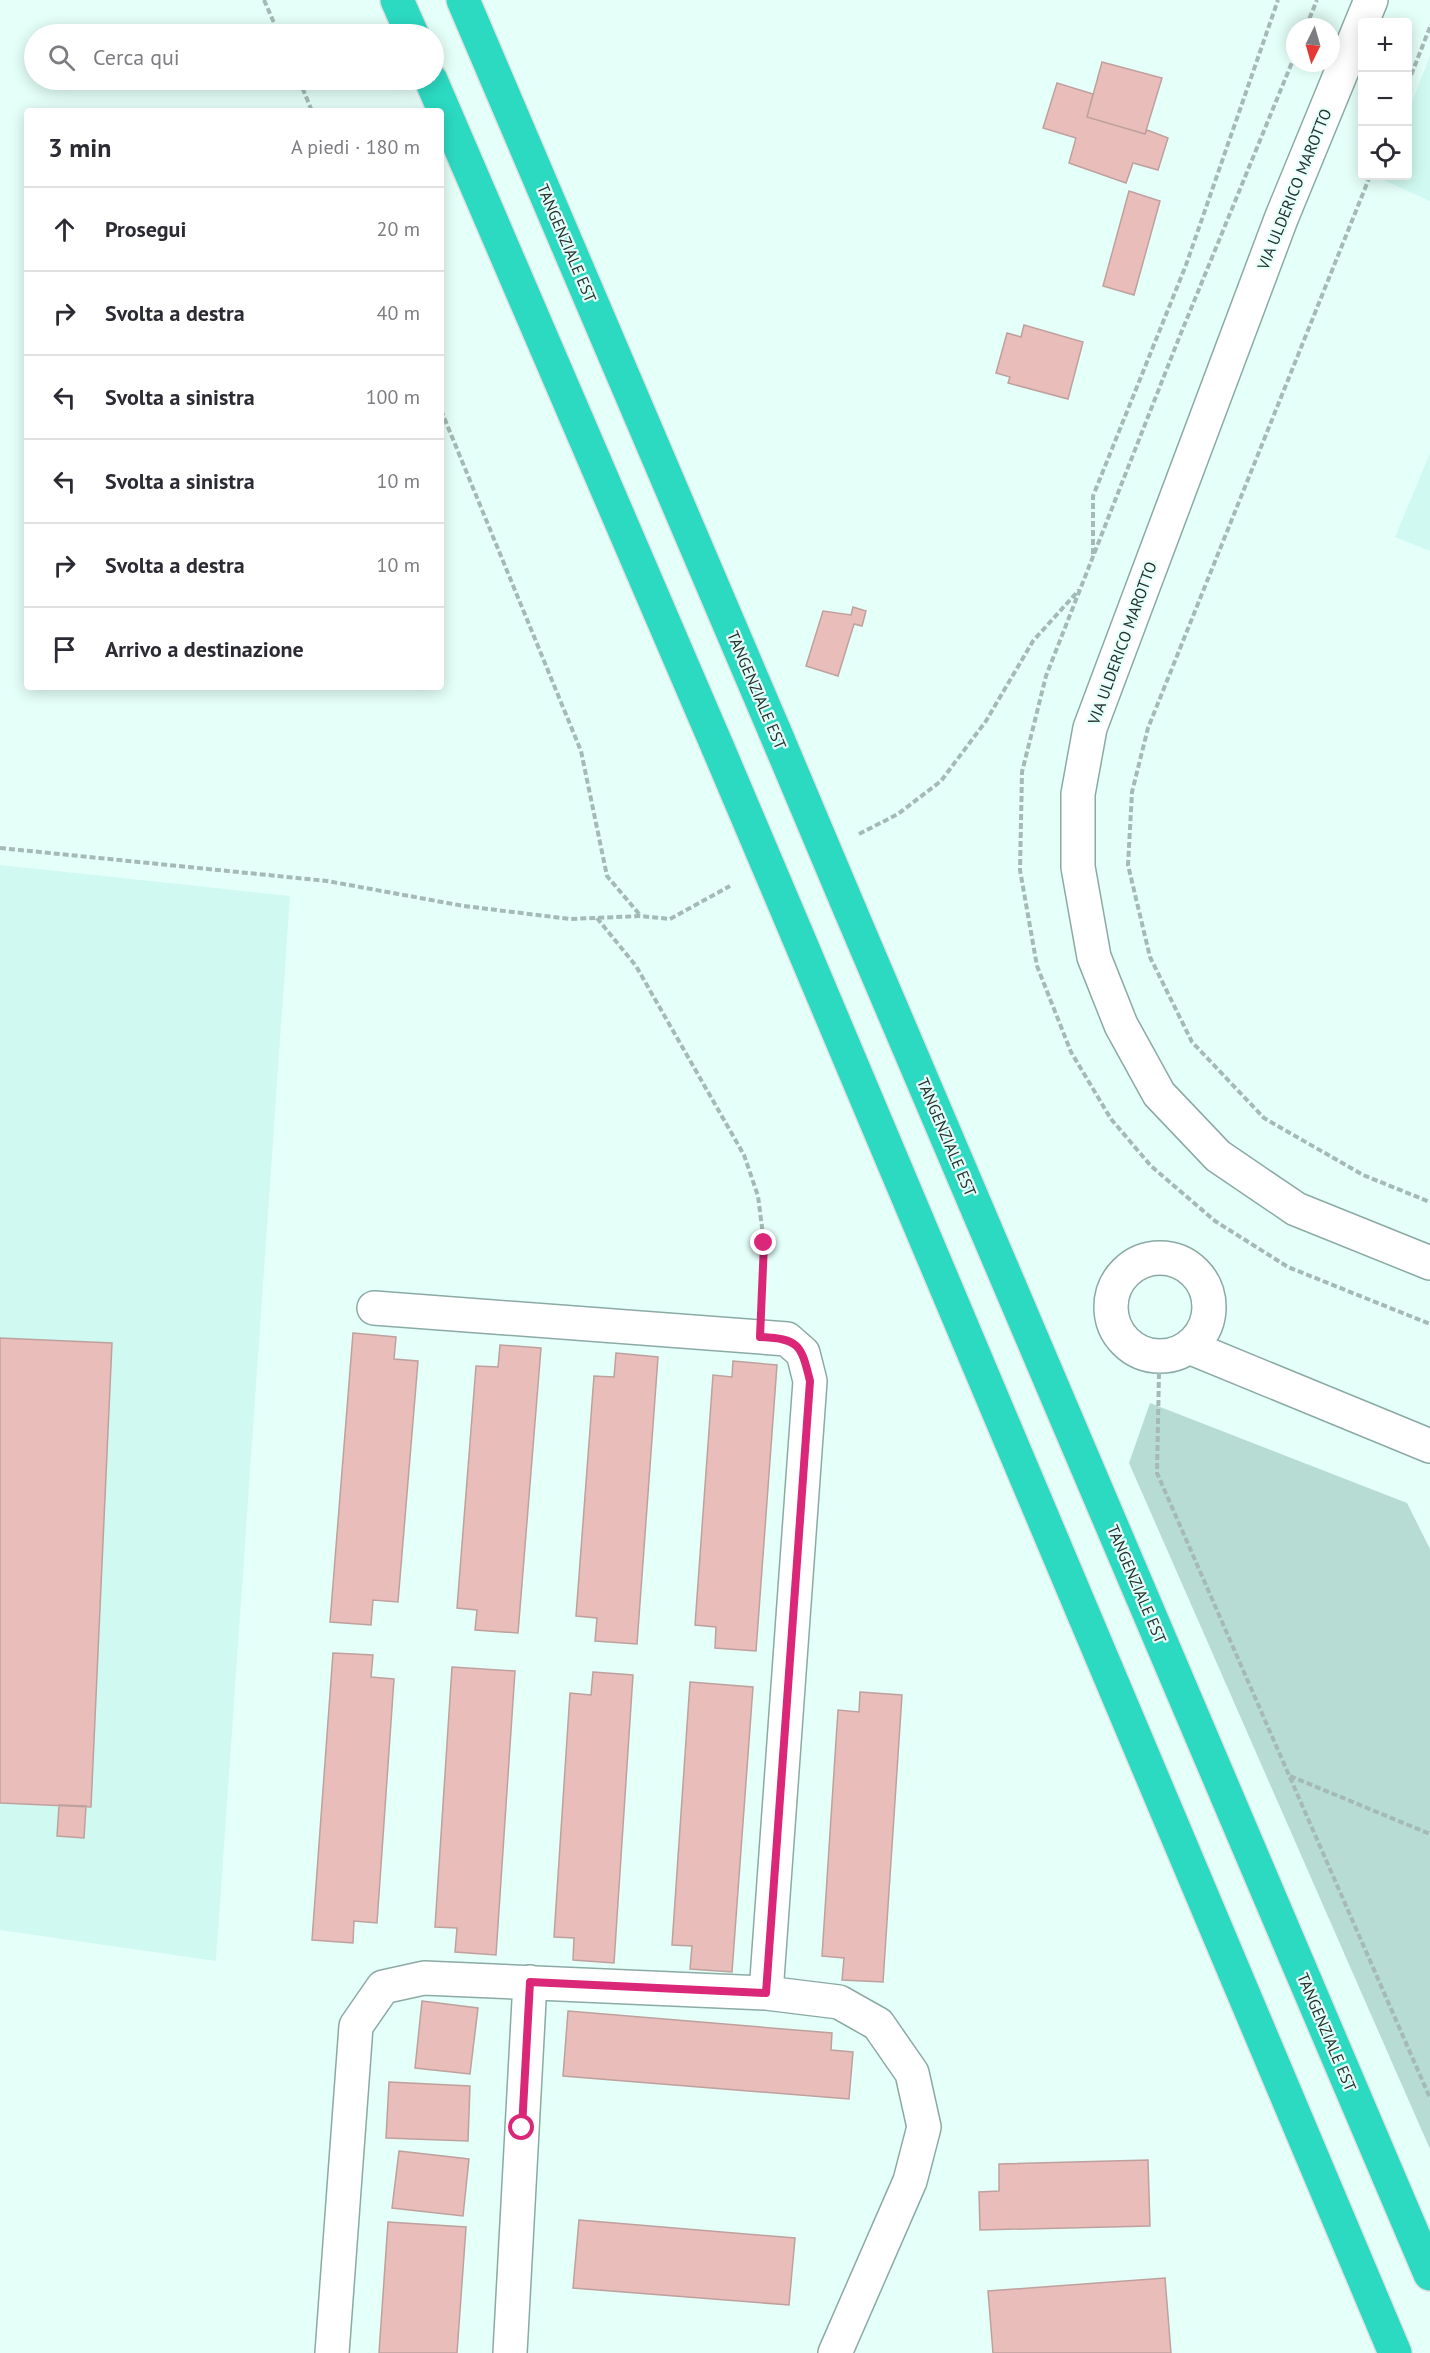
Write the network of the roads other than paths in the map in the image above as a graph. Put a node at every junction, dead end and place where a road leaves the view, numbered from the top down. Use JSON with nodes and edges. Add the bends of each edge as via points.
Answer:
{"nodes":[{"id":1,"x":397,"y":0,"type":"edge"},
{"id":2,"x":464,"y":0,"type":"edge"},
{"id":3,"x":1371,"y":0,"type":"edge"},
{"id":4,"x":408,"y":24,"type":"edge"},
{"id":5,"x":435,"y":90,"type":"edge"},
{"id":6,"x":443,"y":108,"type":"edge"},
{"id":7,"x":444,"y":110,"type":"edge"},
{"id":8,"x":1430,"y":1263,"type":"edge"},
{"id":9,"x":374,"y":1308,"type":"dead end"},
{"id":10,"x":1174,"y":1352,"type":"road end"},
{"id":11,"x":1430,"y":1446,"type":"edge"},
{"id":12,"x":530,"y":1982,"type":"junction"},
{"id":13,"x":766,"y":1993,"type":"junction"},
{"id":14,"x":1430,"y":2274,"type":"edge"},
{"id":15,"x":332,"y":2353,"type":"edge"},
{"id":16,"x":510,"y":2353,"type":"edge"},
{"id":17,"x":835,"y":2353,"type":"edge"},
{"id":18,"x":1395,"y":2353,"type":"edge"}],
"edges":[{"from":1,"to":4,"type":"highway"},
{"from":2,"to":14,"type":"highway","name":"TANGENZIALE EST","bridge":true},
{"from":3,"to":8,"type":"street","name":"VIA ULDERICO MAROTTO","via":[[1281,219],[1090,728],[1078,794],[1078,867],[1094,957],[1121,1025],[1160,1094],[1218,1156],[1296,1209]]},
{"from":5,"to":6,"type":"highway","bridge":true},
{"from":7,"to":18,"type":"highway","bridge":true,"via":[[718,748]]},
{"from":9,"to":13,"type":"street","via":[[787,1339],[803,1353],[810,1381]]},
{"from":10,"to":11,"type":"street"},
{"from":12,"to":13,"type":"street"},
{"from":12,"to":15,"type":"street","via":[[424,1978],[383,1987],[356,2026]]},
{"from":12,"to":16,"type":"street"},
{"from":13,"to":17,"type":"street","via":[[839,2002],[878,2024],[912,2073],[924,2127],[910,2181]]}]}
